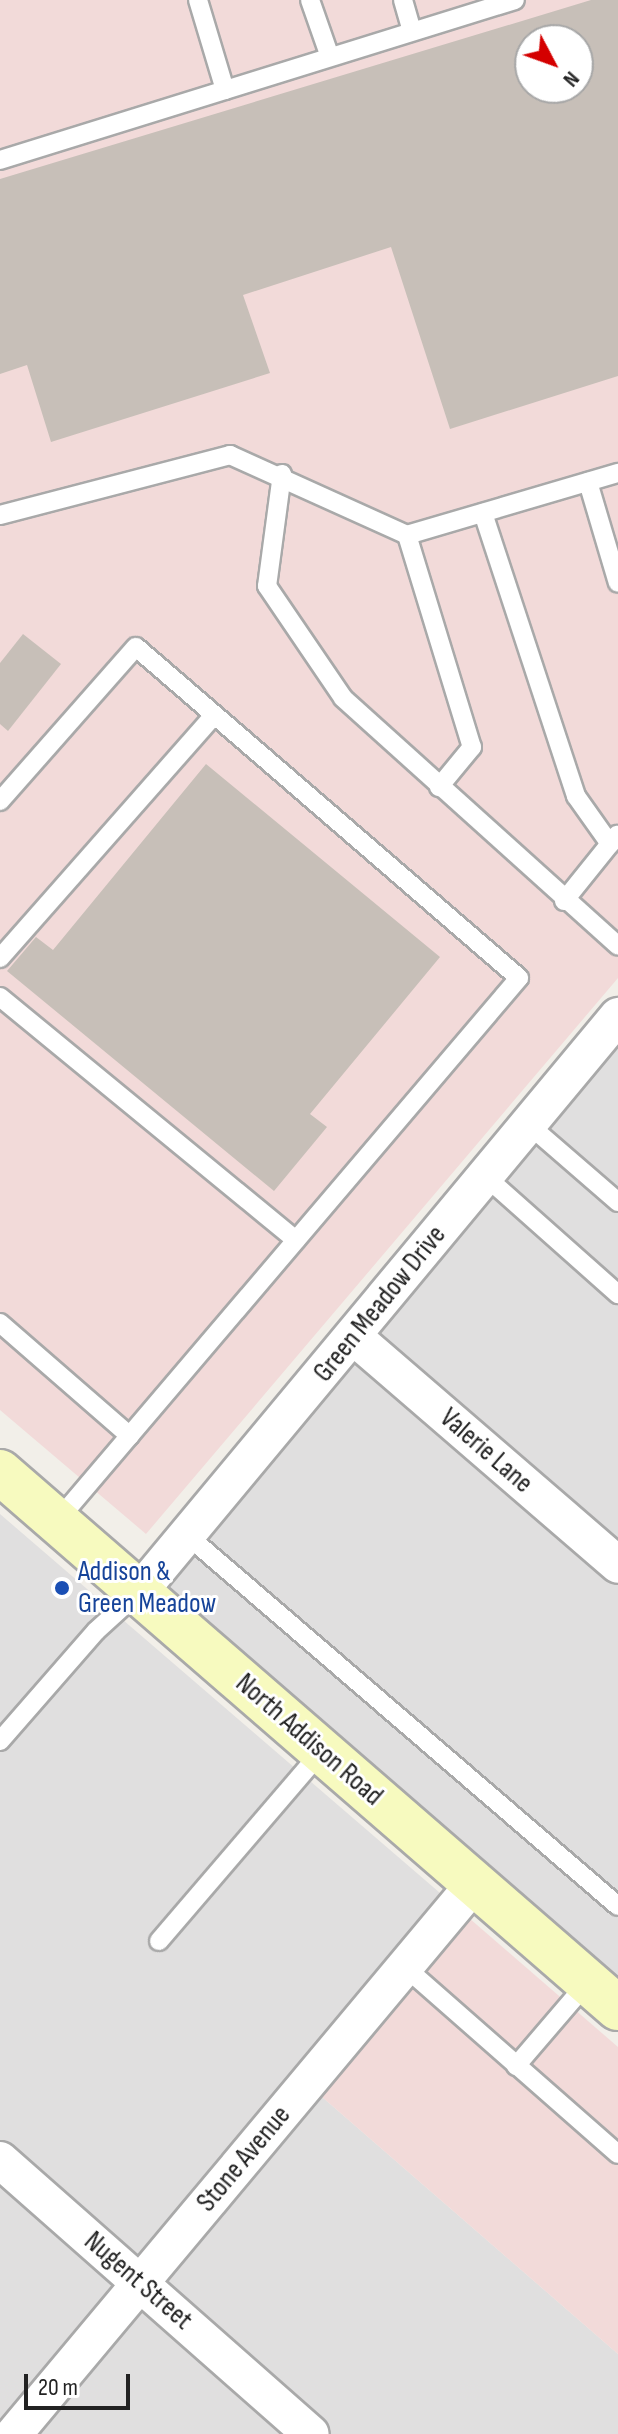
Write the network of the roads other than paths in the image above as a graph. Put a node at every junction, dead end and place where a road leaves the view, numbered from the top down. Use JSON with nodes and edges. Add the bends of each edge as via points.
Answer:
{"nodes":[{"id":1,"x":198,"y":0,"type":"edge"},
{"id":2,"x":310,"y":0,"type":"edge"},
{"id":3,"x":403,"y":0,"type":"edge"},
{"id":4,"x":512,"y":0,"type":"edge"},
{"id":5,"x":412,"y":31,"type":"junction"},
{"id":6,"x":330,"y":57,"type":"junction"},
{"id":7,"x":225,"y":90,"type":"junction"},
{"id":8,"x":0,"y":160,"type":"edge"},
{"id":9,"x":618,"y":473,"type":"edge"},
{"id":10,"x":282,"y":474,"type":"junction"},
{"id":11,"x":588,"y":482,"type":"junction"},
{"id":12,"x":483,"y":513,"type":"junction"},
{"id":13,"x":0,"y":515,"type":"edge"},
{"id":14,"x":407,"y":535,"type":"junction"},
{"id":15,"x":618,"y":583,"type":"edge"},
{"id":16,"x":214,"y":715,"type":"junction"},
{"id":17,"x":439,"y":787,"type":"junction"},
{"id":18,"x":0,"y":801,"type":"edge"},
{"id":19,"x":614,"y":840,"type":"edge"},
{"id":20,"x":564,"y":901,"type":"junction"},
{"id":21,"x":618,"y":946,"type":"edge"},
{"id":22,"x":0,"y":958,"type":"edge"},
{"id":23,"x":0,"y":997,"type":"edge"},
{"id":24,"x":618,"y":1016,"type":"edge"},
{"id":25,"x":528,"y":1124,"type":"junction"},
{"id":26,"x":485,"y":1176,"type":"junction"},
{"id":27,"x":618,"y":1202,"type":"edge"},
{"id":28,"x":296,"y":1240,"type":"junction"},
{"id":29,"x":618,"y":1294,"type":"edge"},
{"id":30,"x":0,"y":1323,"type":"edge"},
{"id":31,"x":353,"y":1336,"type":"junction"},
{"id":32,"x":130,"y":1436,"type":"junction"},
{"id":33,"x":0,"y":1472,"type":"edge"},
{"id":34,"x":57,"y":1521,"type":"junction"},
{"id":35,"x":188,"y":1536,"type":"junction"},
{"id":36,"x":618,"y":1565,"type":"edge"},
{"id":37,"x":140,"y":1591,"type":"junction"},
{"id":38,"x":0,"y":1741,"type":"edge"},
{"id":39,"x":322,"y":1751,"type":"junction"},
{"id":40,"x":474,"y":1884,"type":"junction"},
{"id":41,"x":618,"y":1906,"type":"edge"},
{"id":42,"x":159,"y":1941,"type":"dead end"},
{"id":43,"x":405,"y":1967,"type":"junction"},
{"id":44,"x":603,"y":1995,"type":"edge"},
{"id":45,"x":516,"y":2066,"type":"junction"},
{"id":46,"x":618,"y":2154,"type":"edge"},
{"id":47,"x":0,"y":2160,"type":"edge"},
{"id":48,"x":141,"y":2283,"type":"junction"},
{"id":49,"x":14,"y":2434,"type":"edge"},
{"id":50,"x":311,"y":2434,"type":"edge"}],
"edges":[{"from":1,"to":7,"type":"lane"},
{"from":2,"to":6,"type":"lane"},
{"from":3,"to":5,"type":"lane"},
{"from":4,"to":5,"type":"lane"},
{"from":5,"to":6,"type":"lane"},
{"from":6,"to":7,"type":"lane"},
{"from":7,"to":8,"type":"lane"},
{"from":9,"to":11,"type":"lane"},
{"from":10,"to":13,"type":"lane","via":[[230,455]]},
{"from":10,"to":14,"type":"lane"},
{"from":10,"to":17,"type":"lane","via":[[267,586],[343,698]]},
{"from":11,"to":12,"type":"lane"},
{"from":11,"to":15,"type":"lane"},
{"from":12,"to":14,"type":"lane"},
{"from":12,"to":19,"type":"lane","via":[[576,796]]},
{"from":14,"to":17,"type":"lane","via":[[472,747]]},
{"from":16,"to":18,"type":"lane","via":[[136,647]]},
{"from":16,"to":22,"type":"lane"},
{"from":16,"to":28,"type":"lane","via":[[519,978]]},
{"from":17,"to":20,"type":"lane"},
{"from":19,"to":20,"type":"lane"},
{"from":20,"to":21,"type":"lane"},
{"from":23,"to":28,"type":"lane"},
{"from":24,"to":25,"type":"street","name":"Green Meadow Drive"},
{"from":25,"to":26,"type":"street","name":"Green Meadow Drive"},
{"from":25,"to":27,"type":"lane"},
{"from":26,"to":29,"type":"lane"},
{"from":26,"to":31,"type":"street","name":"Green Meadow Drive"},
{"from":28,"to":32,"type":"lane"},
{"from":30,"to":32,"type":"lane"},
{"from":31,"to":35,"type":"street","name":"Green Meadow Drive"},
{"from":31,"to":36,"type":"street","name":"Valerie Lane"},
{"from":32,"to":34,"type":"lane"},
{"from":33,"to":34,"type":"street","name":"North Addison Road"},
{"from":34,"to":37,"type":"street","name":"North Addison Road"},
{"from":35,"to":37,"type":"street","name":"Green Meadow Drive"},
{"from":35,"to":41,"type":"lane"},
{"from":37,"to":38,"type":"lane","via":[[96,1631]]},
{"from":37,"to":39,"type":"street","name":"North Addison Road"},
{"from":39,"to":40,"type":"street","name":"North Addison Road"},
{"from":39,"to":42,"type":"lane"},
{"from":40,"to":43,"type":"street","name":"Stone Avenue"},
{"from":40,"to":44,"type":"street","name":"North Addison Road"},
{"from":43,"to":45,"type":"lane"},
{"from":43,"to":48,"type":"street","name":"Stone Avenue"},
{"from":44,"to":45,"type":"lane"},
{"from":45,"to":46,"type":"lane"},
{"from":47,"to":48,"type":"street","name":"Nugent Street"},
{"from":48,"to":49,"type":"street","name":"Stone Avenue"},
{"from":48,"to":50,"type":"street","name":"Nugent Street"}]}
